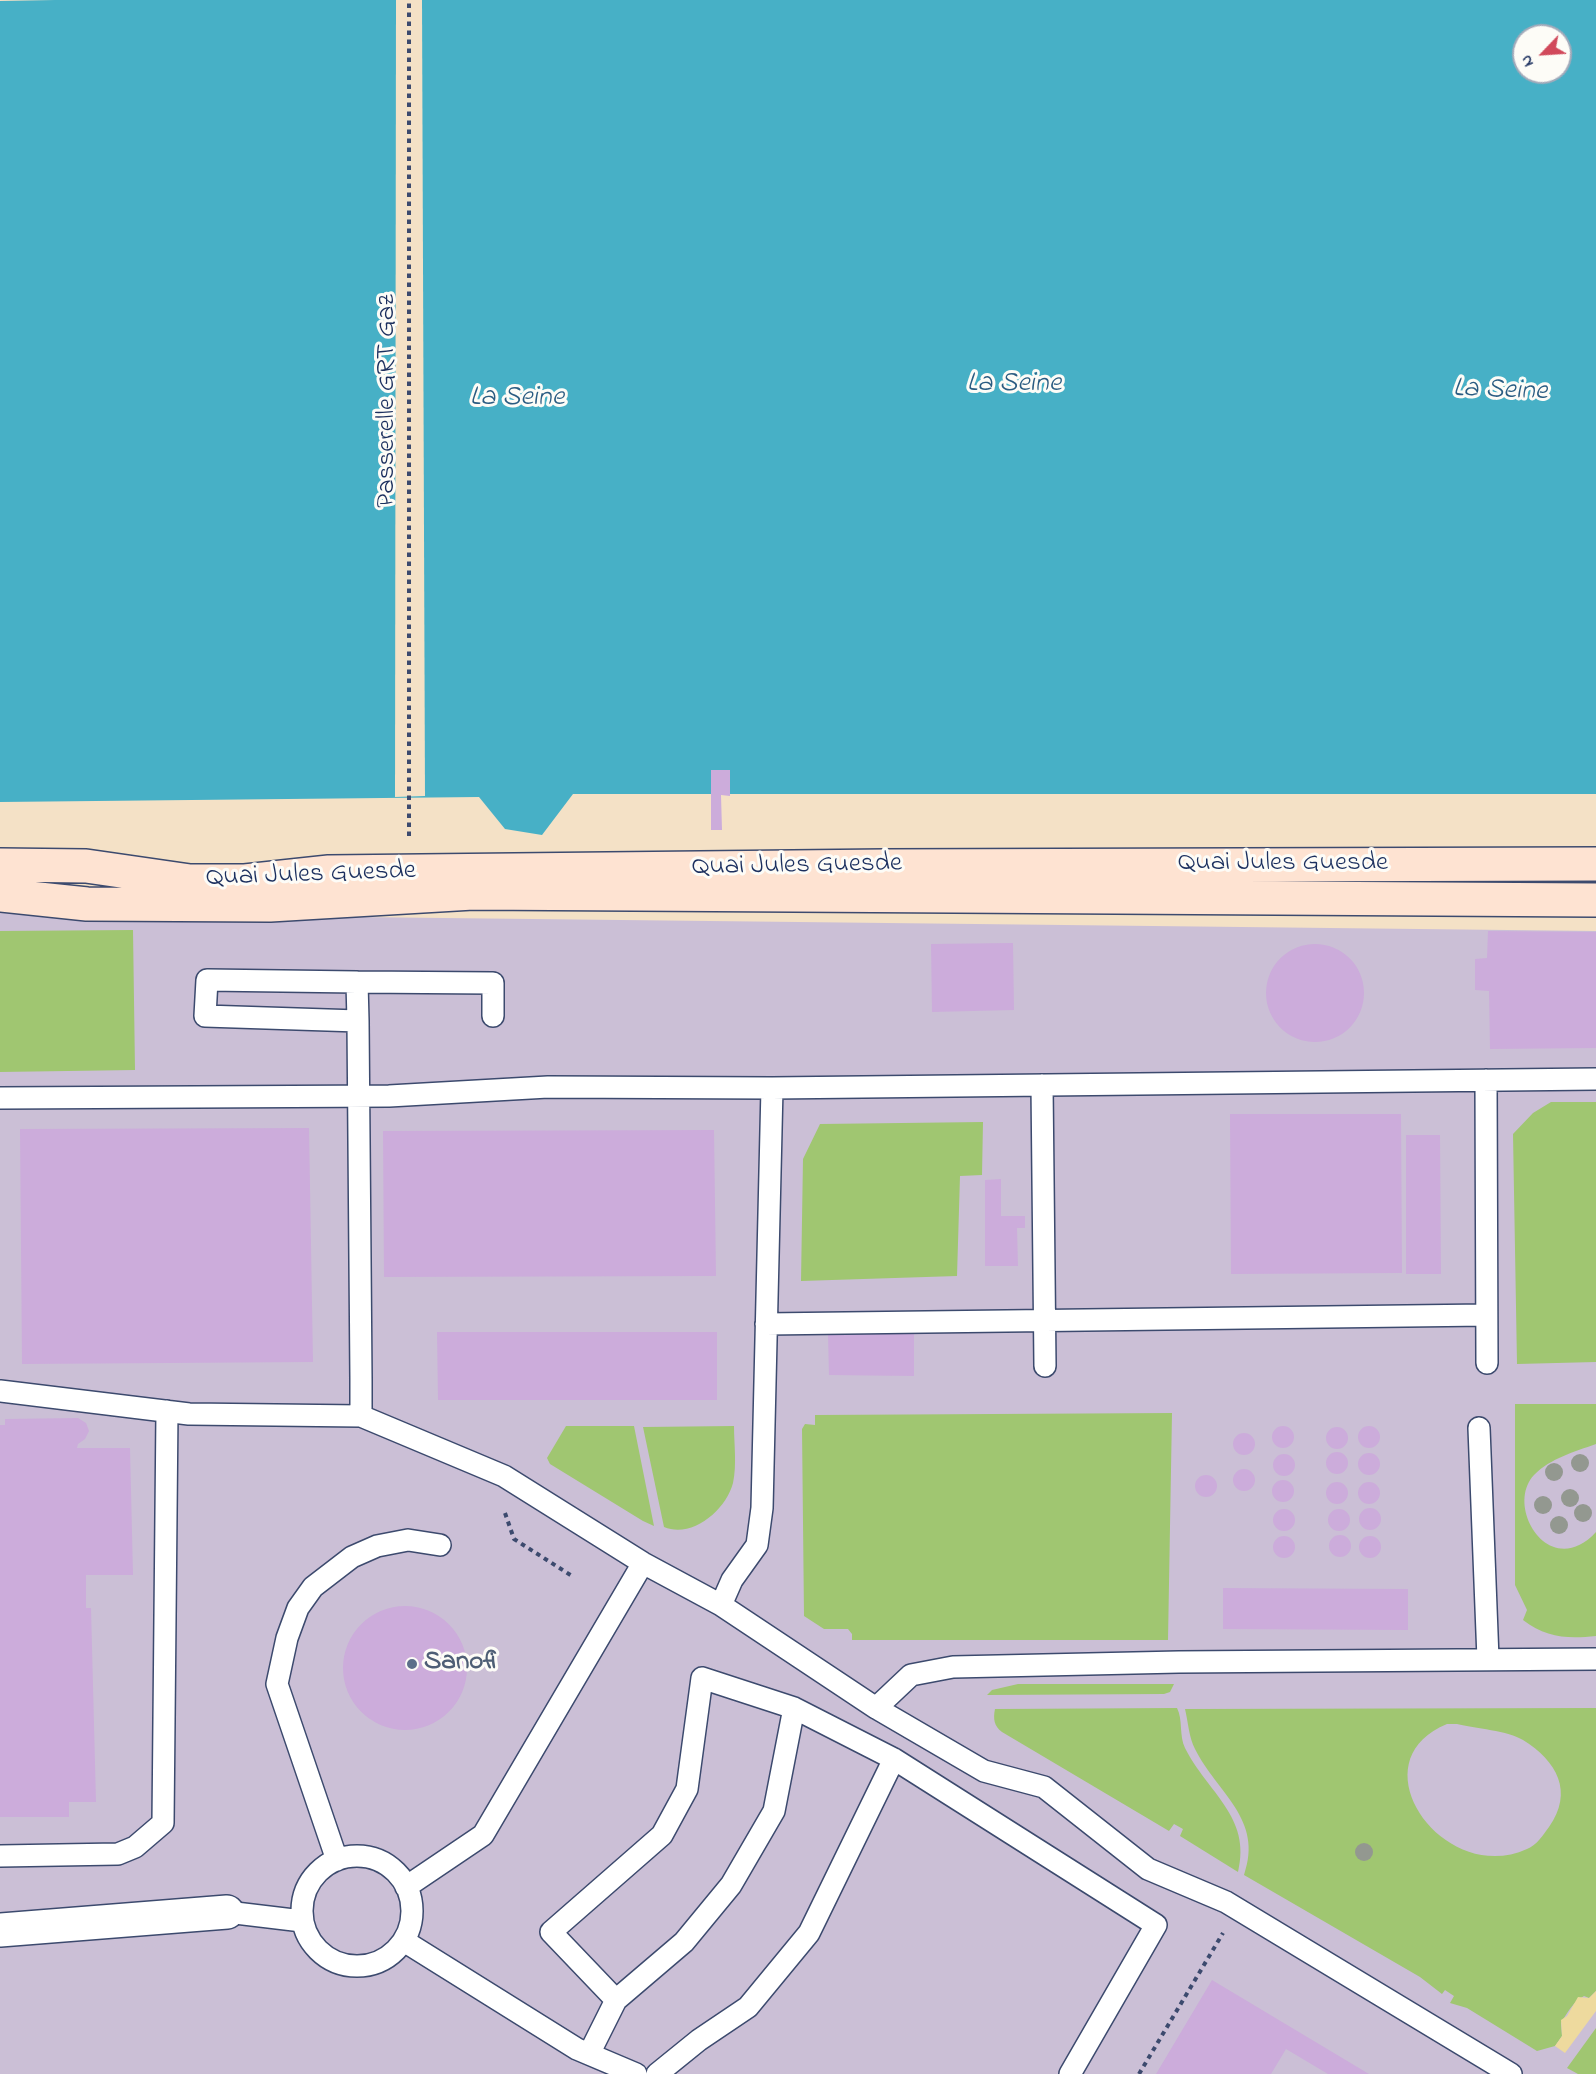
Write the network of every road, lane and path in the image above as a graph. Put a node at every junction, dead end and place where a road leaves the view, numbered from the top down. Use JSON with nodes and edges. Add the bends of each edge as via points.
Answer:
{"nodes":[{"id":1,"x":409,"y":0,"type":"edge"},
{"id":2,"x":409,"y":839,"type":"dead end"},
{"id":3,"x":1596,"y":864,"type":"edge"},
{"id":4,"x":0,"y":865,"type":"edge"},
{"id":5,"x":0,"y":895,"type":"edge"},
{"id":6,"x":1596,"y":900,"type":"edge"},
{"id":7,"x":357,"y":982,"type":"junction"},
{"id":8,"x":493,"y":1016,"type":"dead end"},
{"id":9,"x":357,"y":1021,"type":"junction"},
{"id":10,"x":1596,"y":1079,"type":"edge"},
{"id":11,"x":1486,"y":1080,"type":"junction"},
{"id":12,"x":1042,"y":1085,"type":"junction"},
{"id":13,"x":772,"y":1088,"type":"junction"},
{"id":14,"x":358,"y":1096,"type":"junction"},
{"id":15,"x":0,"y":1098,"type":"edge"},
{"id":16,"x":1486,"y":1315,"type":"junction"},
{"id":17,"x":1045,"y":1320,"type":"junction"},
{"id":18,"x":766,"y":1324,"type":"junction"},
{"id":19,"x":1487,"y":1363,"type":"dead end"},
{"id":20,"x":1045,"y":1366,"type":"dead end"},
{"id":21,"x":0,"y":1391,"type":"edge"},
{"id":22,"x":167,"y":1411,"type":"junction"},
{"id":23,"x":361,"y":1416,"type":"junction"},
{"id":24,"x":1479,"y":1428,"type":"dead end"},
{"id":25,"x":504,"y":1510,"type":"dead end"},
{"id":26,"x":440,"y":1545,"type":"dead end"},
{"id":27,"x":643,"y":1563,"type":"junction"},
{"id":28,"x":572,"y":1576,"type":"dead end"},
{"id":29,"x":721,"y":1605,"type":"junction"},
{"id":30,"x":1488,"y":1659,"type":"junction"},
{"id":31,"x":1596,"y":1659,"type":"edge"},
{"id":32,"x":794,"y":1708,"type":"junction"},
{"id":33,"x":876,"y":1708,"type":"junction"},
{"id":34,"x":894,"y":1760,"type":"junction"},
{"id":35,"x":0,"y":1856,"type":"edge"},
{"id":36,"x":337,"y":1860,"type":"junction"},
{"id":37,"x":406,"y":1887,"type":"junction"},
{"id":38,"x":227,"y":1912,"type":"joint"},
{"id":39,"x":302,"y":1921,"type":"junction"},
{"id":40,"x":1214,"y":1927,"type":"dead end"},
{"id":41,"x":0,"y":1930,"type":"edge"},
{"id":42,"x":404,"y":1941,"type":"junction"},
{"id":43,"x":616,"y":2000,"type":"junction"},
{"id":44,"x":589,"y":2054,"type":"junction"},
{"id":45,"x":636,"y":2074,"type":"edge"},
{"id":46,"x":657,"y":2074,"type":"edge"},
{"id":47,"x":1070,"y":2074,"type":"edge"},
{"id":48,"x":1139,"y":2074,"type":"edge"},
{"id":49,"x":1511,"y":2074,"type":"edge"}],
"edges":[{"from":1,"to":2,"type":"path","name":"Passerelle GRT Gaz"},
{"from":3,"to":4,"type":"main road","name":"Quai Jules Guesde","via":[[329,872],[245,881],[190,881],[86,866]]},
{"from":5,"to":6,"type":"main road","name":"Quai Jules Guesde","via":[[87,904],[259,905],[473,893]]},
{"from":7,"to":8,"type":"lane","via":[[493,983]]},
{"from":7,"to":9,"type":"lane"},
{"from":7,"to":9,"type":"lane","via":[[207,980],[205,1016]]},
{"from":9,"to":14,"type":"lane"},
{"from":10,"to":11,"type":"lane"},
{"from":11,"to":12,"type":"lane"},
{"from":11,"to":16,"type":"lane"},
{"from":12,"to":13,"type":"lane"},
{"from":12,"to":17,"type":"lane"},
{"from":13,"to":14,"type":"lane","via":[[548,1087]]},
{"from":13,"to":18,"type":"lane"},
{"from":14,"to":15,"type":"lane"},
{"from":14,"to":23,"type":"lane"},
{"from":16,"to":17,"type":"lane"},
{"from":16,"to":19,"type":"lane"},
{"from":17,"to":18,"type":"lane"},
{"from":17,"to":20,"type":"lane"},
{"from":18,"to":29,"type":"lane","via":[[762,1508],[757,1545],[732,1580]]},
{"from":21,"to":22,"type":"lane"},
{"from":22,"to":23,"type":"lane"},
{"from":22,"to":35,"type":"lane","via":[[163,1823],[135,1846],[118,1854]]},
{"from":23,"to":27,"type":"lane","via":[[504,1476]]},
{"from":24,"to":30,"type":"lane"},
{"from":25,"to":28,"type":"path","via":[[514,1539]]},
{"from":26,"to":36,"type":"lane","via":[[408,1540],[377,1546],[351,1557],[313,1587],[298,1608],[287,1638],[277,1684]]},
{"from":27,"to":29,"type":"lane"},
{"from":27,"to":37,"type":"lane","via":[[483,1835]]},
{"from":29,"to":33,"type":"lane"},
{"from":30,"to":31,"type":"lane"},
{"from":30,"to":33,"type":"lane","via":[[953,1667],[910,1675]]},
{"from":32,"to":34,"type":"lane"},
{"from":32,"to":43,"type":"lane","via":[[774,1811],[731,1885],[684,1942]]},
{"from":32,"to":43,"type":"lane","via":[[702,1678],[687,1789],[662,1835],[551,1932]]},
{"from":33,"to":49,"type":"lane","via":[[984,1771],[1044,1787],[1148,1869],[1226,1902]]},
{"from":34,"to":46,"type":"lane","via":[[809,1933],[748,2007]]},
{"from":34,"to":47,"type":"lane","via":[[1156,1925]]},
{"from":36,"to":37,"type":"lane","via":[[369,1857],[397,1873]]},
{"from":36,"to":39,"type":"lane","via":[[321,1869],[308,1884],[302,1902]]},
{"from":37,"to":42,"type":"lane","via":[[412,1904],[411,1923]]},
{"from":38,"to":39,"type":"lane"},
{"from":38,"to":41,"type":"street"},
{"from":39,"to":42,"type":"lane","via":[[308,1938],[321,1953],[337,1963],[355,1967],[374,1964],[391,1955]]},
{"from":40,"to":48,"type":"path","via":[[1223,1933]]},
{"from":42,"to":44,"type":"lane"},
{"from":43,"to":44,"type":"lane"},
{"from":44,"to":45,"type":"lane"}]}
